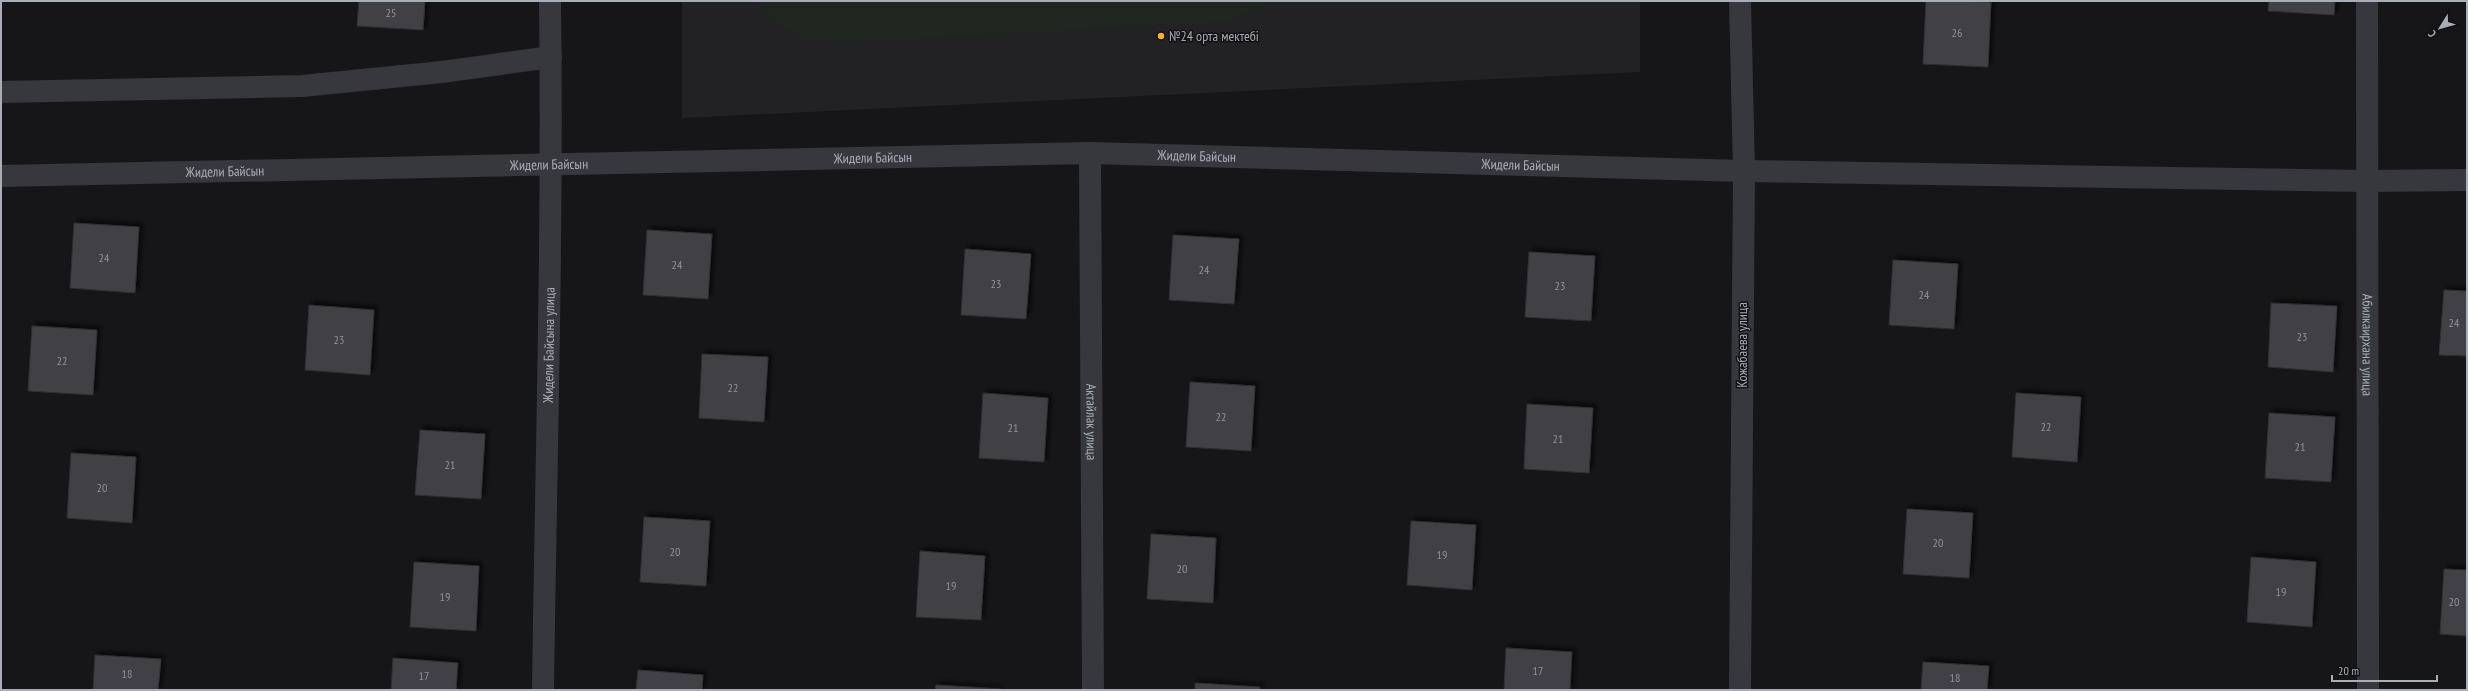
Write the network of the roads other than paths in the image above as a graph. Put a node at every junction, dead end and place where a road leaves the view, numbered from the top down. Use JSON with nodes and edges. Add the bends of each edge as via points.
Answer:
{"nodes":[{"id":1,"x":550,"y":1,"type":"edge"},
{"id":2,"x":1740,"y":1,"type":"edge"},
{"id":3,"x":2367,"y":1,"type":"edge"},
{"id":4,"x":551,"y":57,"type":"junction"},
{"id":5,"x":1,"y":92,"type":"edge"},
{"id":6,"x":1090,"y":153,"type":"junction"},
{"id":7,"x":552,"y":166,"type":"junction"},
{"id":8,"x":1744,"y":171,"type":"junction"},
{"id":9,"x":1,"y":176,"type":"edge"},
{"id":10,"x":2467,"y":180,"type":"edge"},
{"id":11,"x":2366,"y":181,"type":"junction"},
{"id":12,"x":543,"y":690,"type":"edge"},
{"id":13,"x":1093,"y":690,"type":"edge"},
{"id":14,"x":1740,"y":690,"type":"edge"},
{"id":15,"x":2368,"y":690,"type":"edge"}],
"edges":[{"from":1,"to":4,"type":"street","name":"Жидели Байсына улица"},
{"from":2,"to":8,"type":"street","name":"Кожабаева улица"},
{"from":3,"to":11,"type":"street","name":"Абилкаирхана улица"},
{"from":4,"to":5,"type":"street","via":[[442,72],[302,86]]},
{"from":4,"to":7,"type":"street","name":"Жидели Байсына улица"},
{"from":6,"to":7,"type":"street","name":"Жидели Байсын","via":[[695,160]]},
{"from":6,"to":8,"type":"street","name":"Жидели Байсын"},
{"from":6,"to":13,"type":"street","name":"Актайлак улица"},
{"from":7,"to":9,"type":"street","name":"Жидели Байсын"},
{"from":7,"to":12,"type":"street","name":"Жидели Байсына улица","via":[[548,250]]},
{"from":8,"to":11,"type":"street","name":"Жидели Байсын"},
{"from":8,"to":14,"type":"street","name":"Кожабаева улица"},
{"from":10,"to":11,"type":"street","name":"Жидели Байсын"},
{"from":11,"to":15,"type":"street","name":"Абилкаирхана улица"}]}
